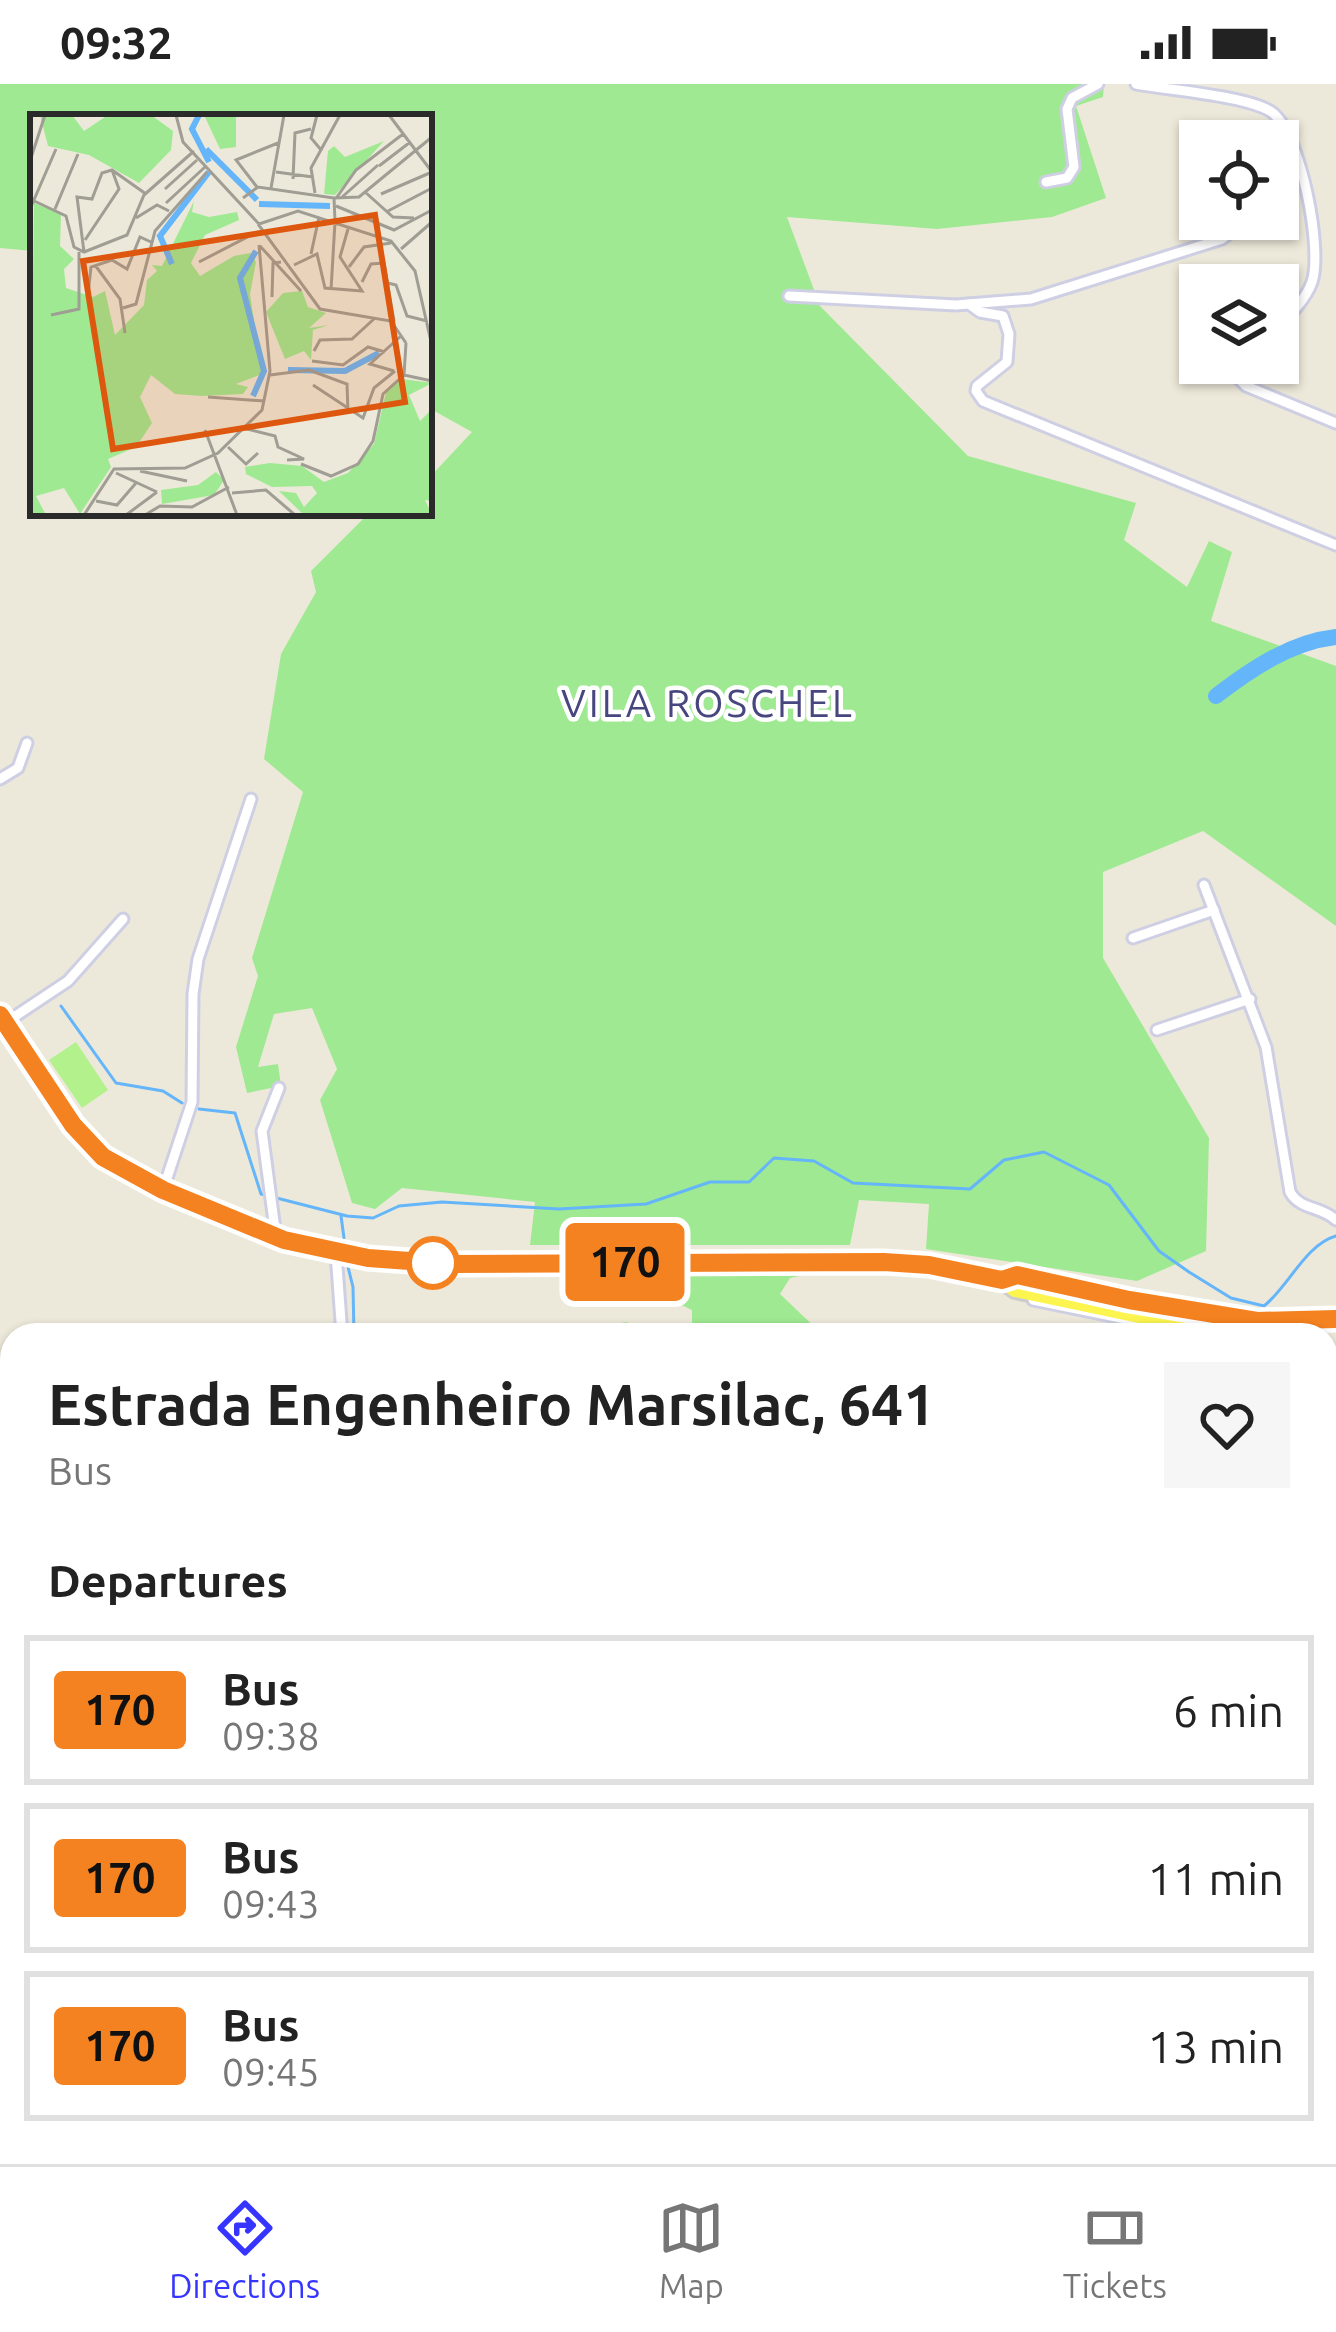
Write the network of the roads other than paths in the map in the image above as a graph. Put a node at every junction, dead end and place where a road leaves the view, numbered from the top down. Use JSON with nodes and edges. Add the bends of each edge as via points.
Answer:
{"nodes":[{"id":1,"x":1098,"y":84,"type":"edge"},
{"id":2,"x":1136,"y":84,"type":"edge"},
{"id":3,"x":1276,"y":120,"type":"edge"},
{"id":4,"x":1299,"y":167,"type":"edge"},
{"id":5,"x":1046,"y":182,"type":"dead end"},
{"id":6,"x":1215,"y":240,"type":"edge"},
{"id":7,"x":789,"y":296,"type":"dead end"},
{"id":8,"x":1299,"y":301,"type":"edge"},
{"id":9,"x":969,"y":304,"type":"junction"},
{"id":10,"x":1244,"y":384,"type":"edge"},
{"id":11,"x":1336,"y":423,"type":"edge"},
{"id":12,"x":1336,"y":545,"type":"edge"},
{"id":13,"x":27,"y":743,"type":"dead end"},
{"id":14,"x":0,"y":779,"type":"edge"},
{"id":15,"x":251,"y":799,"type":"dead end"},
{"id":16,"x":1204,"y":885,"type":"dead end"},
{"id":17,"x":1214,"y":910,"type":"junction"},
{"id":18,"x":123,"y":919,"type":"dead end"},
{"id":19,"x":1132,"y":938,"type":"dead end"},
{"id":20,"x":1250,"y":999,"type":"junction"},
{"id":21,"x":2,"y":1019,"type":"edge"},
{"id":22,"x":1157,"y":1030,"type":"dead end"},
{"id":23,"x":279,"y":1088,"type":"dead end"},
{"id":24,"x":163,"y":1190,"type":"junction"},
{"id":25,"x":1336,"y":1220,"type":"edge"},
{"id":26,"x":276,"y":1237,"type":"junction"},
{"id":27,"x":336,"y":1253,"type":"junction"},
{"id":28,"x":1336,"y":1319,"type":"edge"},
{"id":29,"x":341,"y":1323,"type":"edge"},
{"id":30,"x":1183,"y":1323,"type":"edge"},
{"id":31,"x":1242,"y":1323,"type":"edge"}],
"edges":[{"from":1,"to":5,"type":"street","via":[[1067,109],[1074,167]]},
{"from":2,"to":3,"type":"street","via":[[1247,102]]},
{"from":4,"to":8,"type":"street","via":[[1314,269]]},
{"from":6,"to":9,"type":"street","via":[[1042,296]]},
{"from":7,"to":9,"type":"street"},
{"from":9,"to":12,"type":"street","via":[[1007,323],[1007,362],[977,386],[983,401]]},
{"from":10,"to":11,"type":"street"},
{"from":13,"to":14,"type":"street","via":[[18,768]]},
{"from":15,"to":24,"type":"street","via":[[199,959],[192,1102]]},
{"from":16,"to":17,"type":"street"},
{"from":17,"to":19,"type":"street"},
{"from":17,"to":20,"type":"street"},
{"from":18,"to":21,"type":"street","via":[[68,981]]},
{"from":20,"to":22,"type":"street"},
{"from":20,"to":25,"type":"street","via":[[1270,1063],[1290,1192]]},
{"from":21,"to":24,"type":"main road","via":[[86,1142]]},
{"from":23,"to":26,"type":"street","via":[[262,1131]]},
{"from":24,"to":26,"type":"main road"},
{"from":26,"to":27,"type":"main road"},
{"from":27,"to":29,"type":"street"},
{"from":27,"to":30,"type":"main road","via":[[451,1264],[929,1265]]},
{"from":28,"to":31,"type":"main road"}]}
